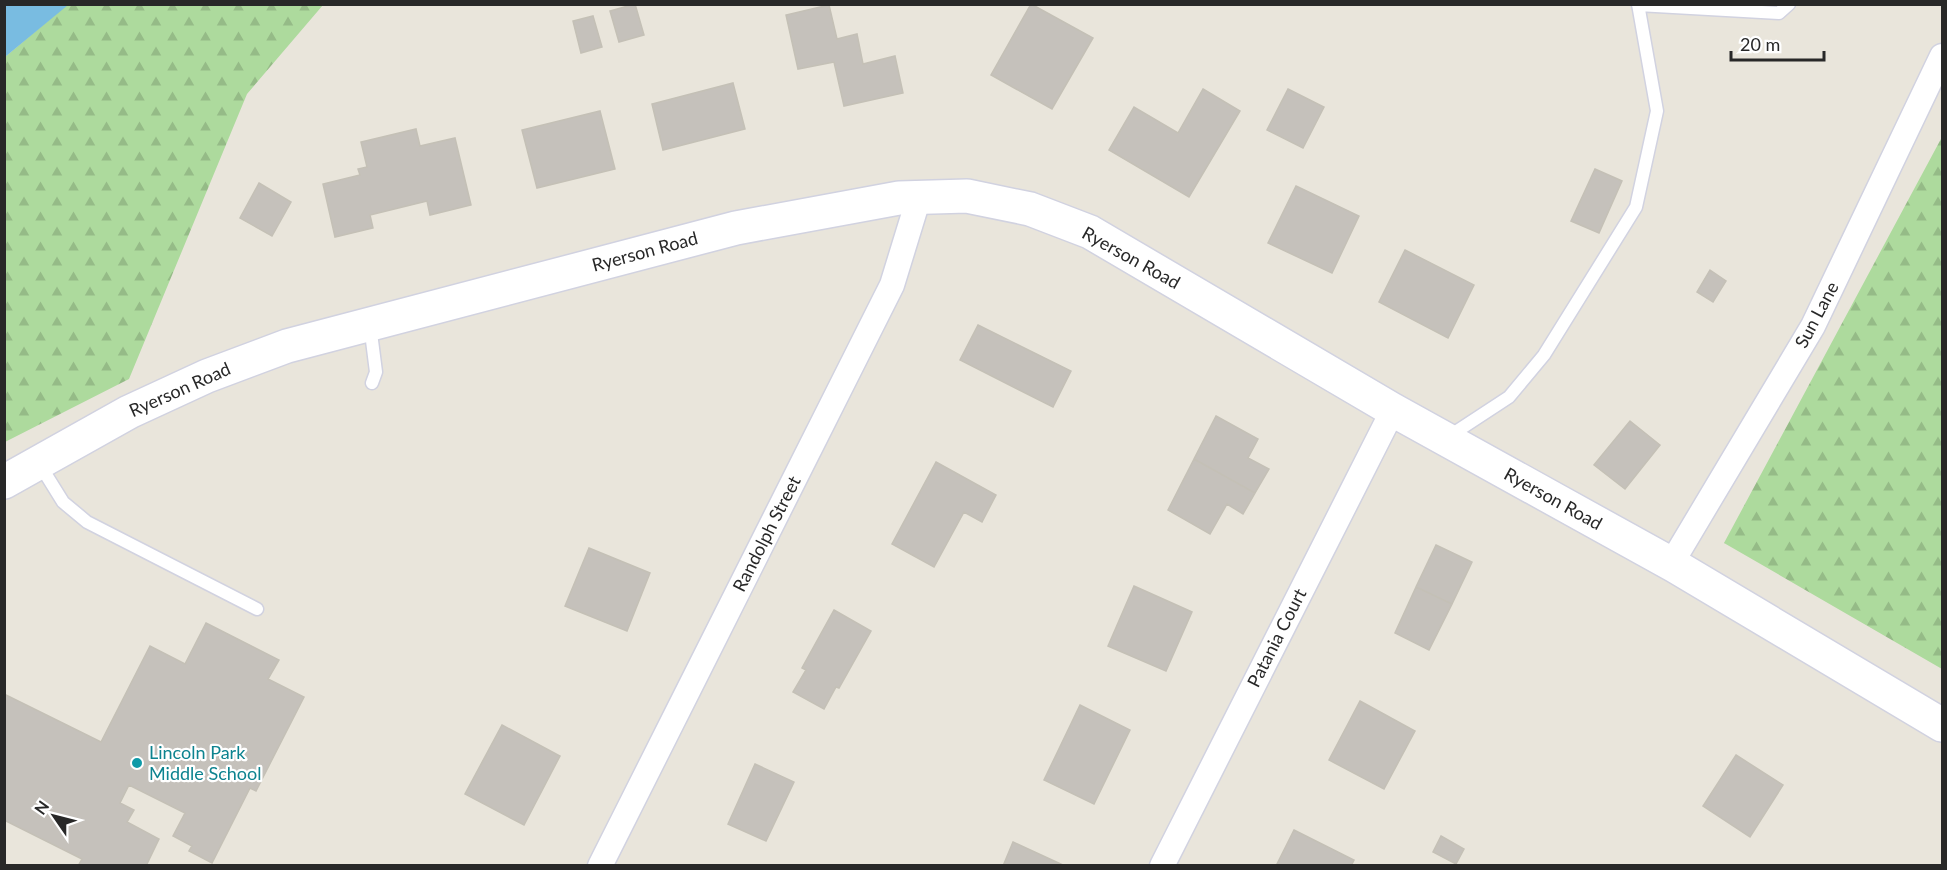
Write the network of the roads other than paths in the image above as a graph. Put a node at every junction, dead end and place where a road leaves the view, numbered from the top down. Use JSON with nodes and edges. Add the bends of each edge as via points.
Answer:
{"nodes":[{"id":1,"x":1789,"y":4,"type":"edge"},
{"id":2,"x":1942,"y":56,"type":"edge"},
{"id":3,"x":919,"y":197,"type":"junction"},
{"id":4,"x":370,"y":323,"type":"junction"},
{"id":5,"x":372,"y":383,"type":"dead end"},
{"id":6,"x":1393,"y":410,"type":"junction"},
{"id":7,"x":1445,"y":439,"type":"junction"},
{"id":8,"x":39,"y":463,"type":"junction"},
{"id":9,"x":4,"y":482,"type":"edge"},
{"id":10,"x":1671,"y":564,"type":"junction"},
{"id":11,"x":257,"y":609,"type":"dead end"},
{"id":12,"x":1942,"y":725,"type":"edge"},
{"id":13,"x":600,"y":866,"type":"edge"},
{"id":14,"x":1162,"y":866,"type":"edge"}],
"edges":[{"from":1,"to":7,"type":"lane","via":[[1779,13],[1638,4],[1657,111],[1636,207],[1544,355],[1509,397]]},
{"from":2,"to":10,"type":"street","name":"Sun Lane","via":[[1813,327]]},
{"from":3,"to":4,"type":"street","name":"Ryerson Road","via":[[736,228]]},
{"from":3,"to":6,"type":"street","name":"Ryerson Road","via":[[967,196],[1030,209],[1090,232]]},
{"from":3,"to":13,"type":"street","name":"Randolph Street","via":[[892,285]]},
{"from":4,"to":5,"type":"lane","via":[[376,372]]},
{"from":4,"to":8,"type":"street","name":"Ryerson Road","via":[[287,346],[207,376],[129,412]]},
{"from":6,"to":7,"type":"street","name":"Ryerson Road"},
{"from":6,"to":14,"type":"street","name":"Patania Court"},
{"from":7,"to":10,"type":"street","name":"Ryerson Road"},
{"from":8,"to":9,"type":"street","name":"Ryerson Road"},
{"from":8,"to":11,"type":"lane","via":[[63,502],[87,522]]},
{"from":10,"to":12,"type":"street","name":"Ryerson Road"}]}
